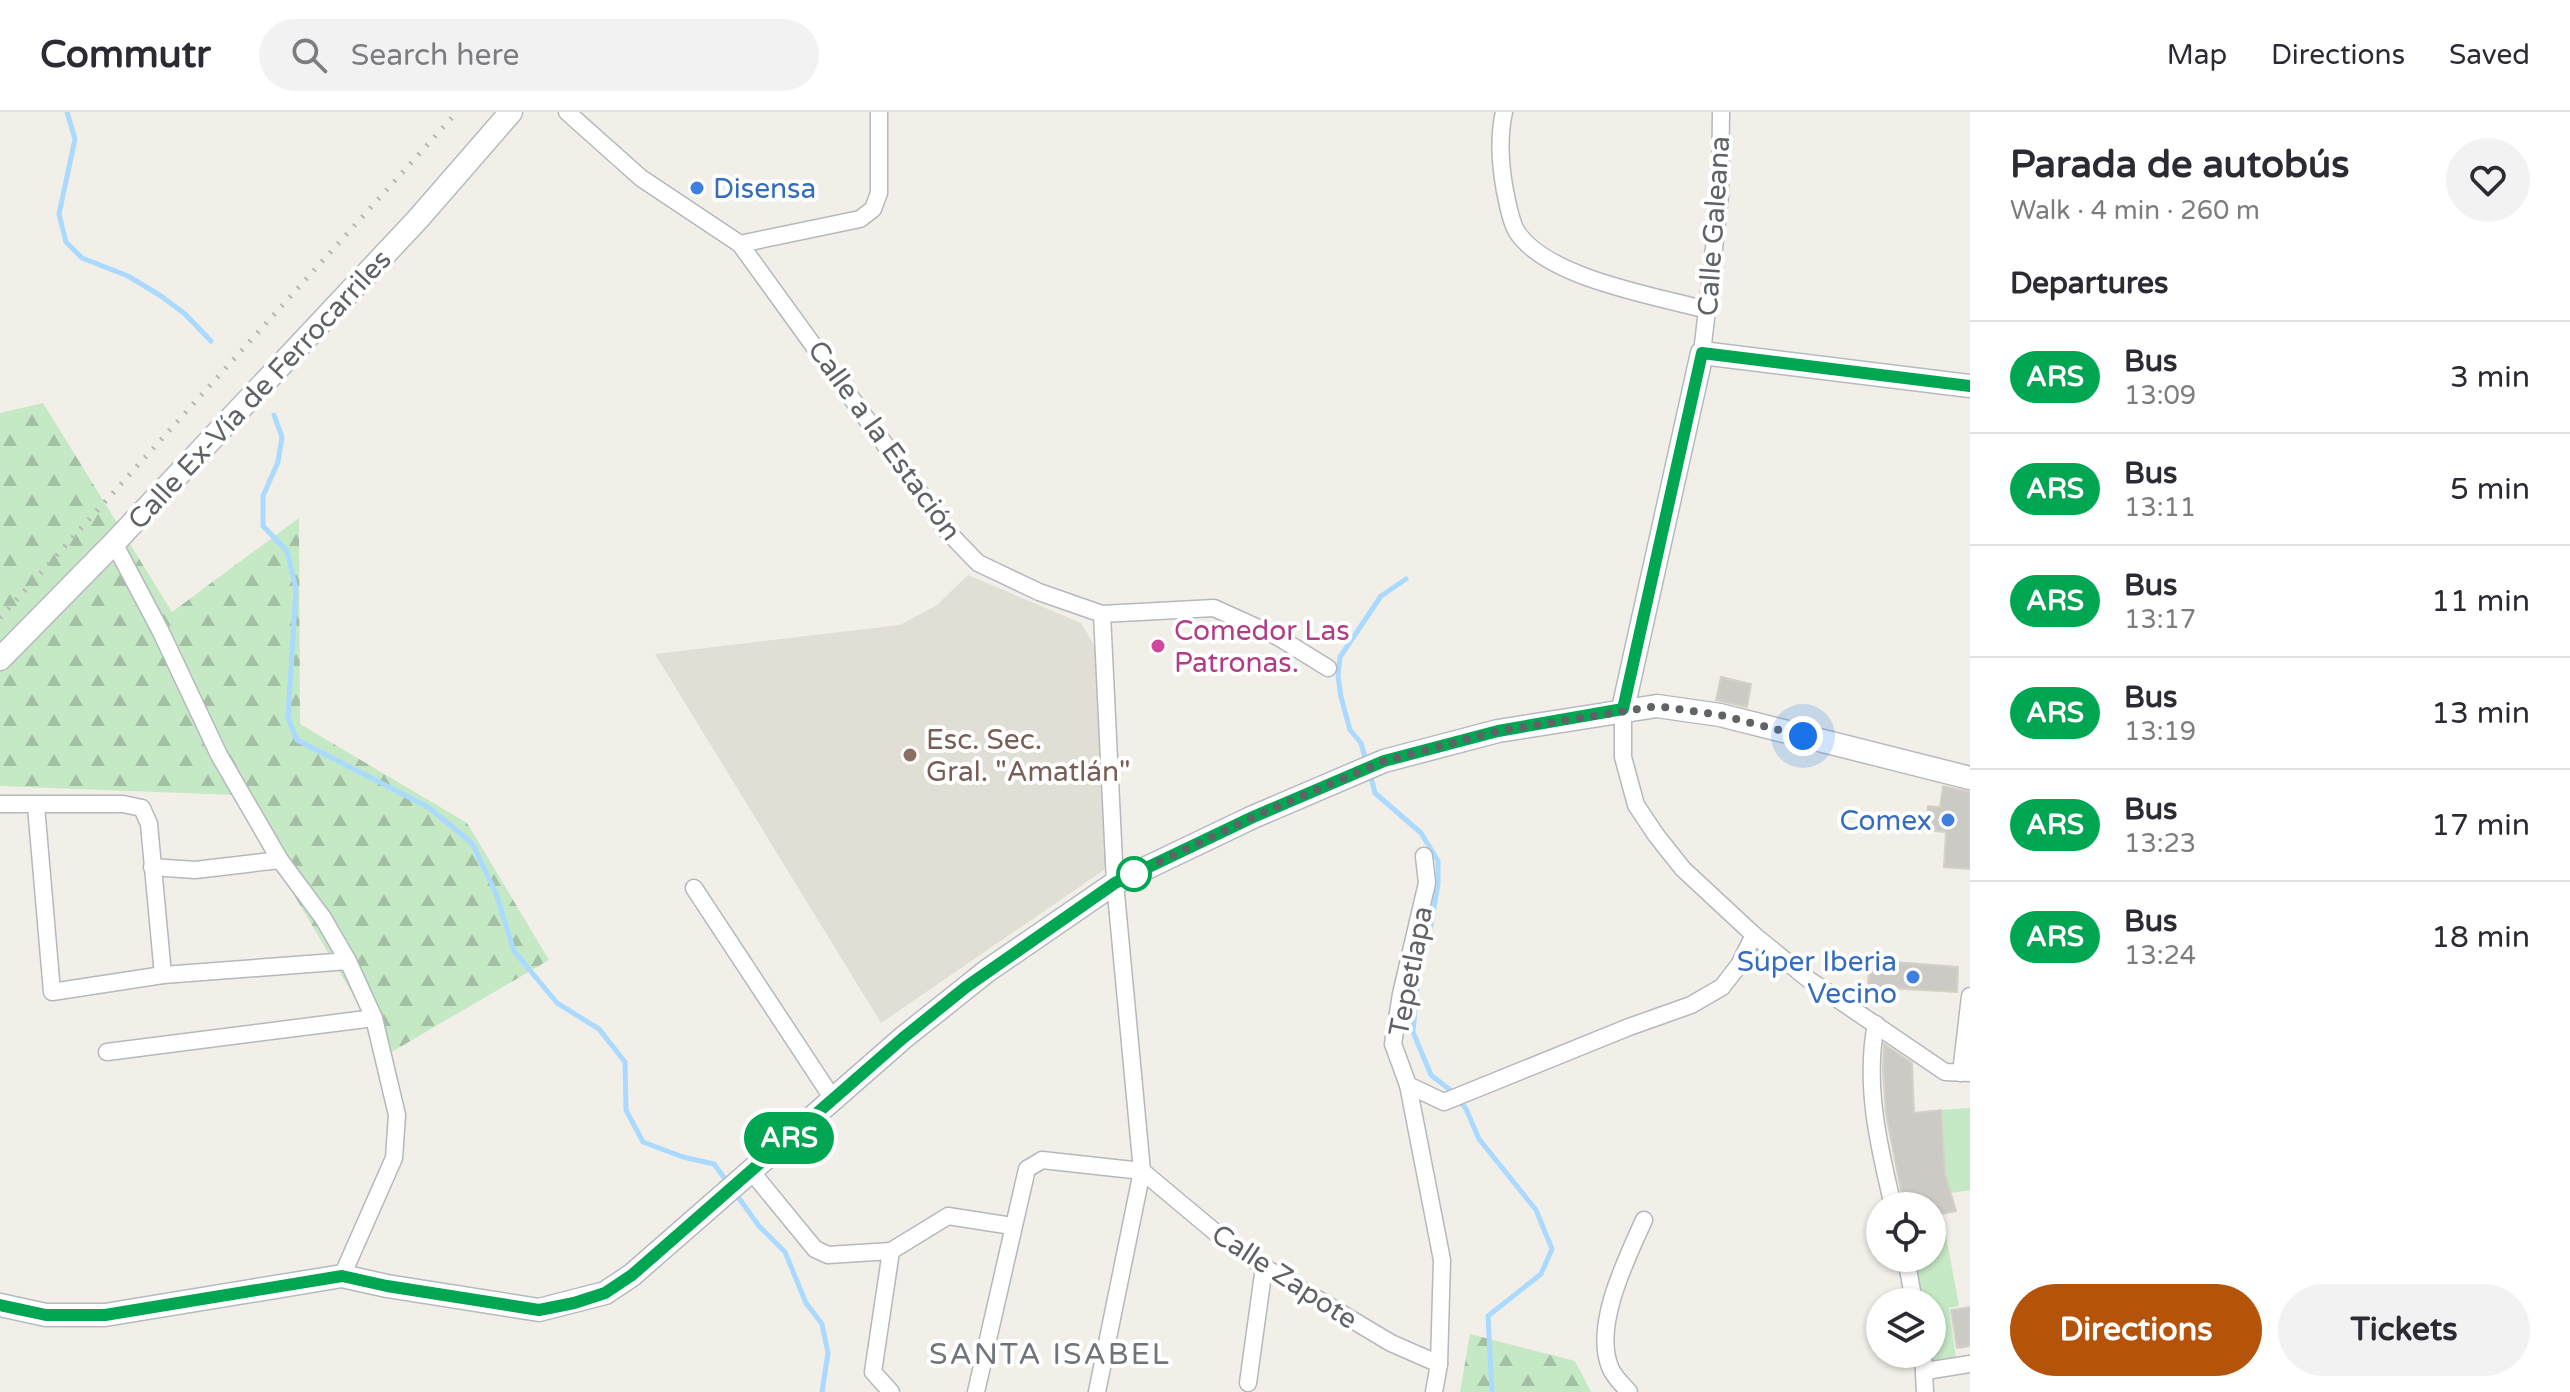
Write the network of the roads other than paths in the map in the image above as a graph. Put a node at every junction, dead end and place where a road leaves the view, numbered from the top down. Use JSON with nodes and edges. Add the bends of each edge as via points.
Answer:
{"nodes":[{"id":1,"x":511,"y":112,"type":"edge"},
{"id":2,"x":567,"y":112,"type":"edge"},
{"id":3,"x":879,"y":112,"type":"edge"},
{"id":4,"x":1504,"y":112,"type":"edge"},
{"id":5,"x":1721,"y":112,"type":"edge"},
{"id":6,"x":740,"y":244,"type":"junction"},
{"id":7,"x":1707,"y":310,"type":"junction"},
{"id":8,"x":1702,"y":353,"type":"junction"},
{"id":9,"x":1970,"y":386,"type":"edge"},
{"id":10,"x":114,"y":543,"type":"junction"},
{"id":11,"x":1102,"y":614,"type":"junction"},
{"id":12,"x":0,"y":659,"type":"edge"},
{"id":13,"x":1328,"y":668,"type":"dead end"},
{"id":14,"x":1623,"y":709,"type":"junction"},
{"id":15,"x":1970,"y":778,"type":"edge"},
{"id":16,"x":0,"y":804,"type":"edge"},
{"id":17,"x":36,"y":806,"type":"junction"},
{"id":18,"x":1424,"y":856,"type":"dead end"},
{"id":19,"x":280,"y":860,"type":"junction"},
{"id":20,"x":152,"y":867,"type":"junction"},
{"id":21,"x":1115,"y":883,"type":"junction"},
{"id":22,"x":694,"y":888,"type":"dead end"},
{"id":23,"x":1754,"y":935,"type":"junction"},
{"id":24,"x":348,"y":961,"type":"junction"},
{"id":25,"x":163,"y":975,"type":"junction"},
{"id":26,"x":1970,"y":996,"type":"edge"},
{"id":27,"x":374,"y":1018,"type":"junction"},
{"id":28,"x":1876,"y":1024,"type":"junction"},
{"id":29,"x":107,"y":1052,"type":"dead end"},
{"id":30,"x":1966,"y":1073,"type":"edge"},
{"id":31,"x":1408,"y":1085,"type":"junction"},
{"id":32,"x":833,"y":1099,"type":"junction"},
{"id":33,"x":1142,"y":1171,"type":"junction"},
{"id":34,"x":746,"y":1175,"type":"junction"},
{"id":35,"x":1890,"y":1192,"type":"edge"},
{"id":36,"x":1644,"y":1220,"type":"dead end"},
{"id":37,"x":1012,"y":1226,"type":"junction"},
{"id":38,"x":891,"y":1251,"type":"junction"},
{"id":39,"x":1264,"y":1267,"type":"junction"},
{"id":40,"x":342,"y":1276,"type":"junction"},
{"id":41,"x":0,"y":1306,"type":"edge"},
{"id":42,"x":1946,"y":1363,"type":"edge"},
{"id":43,"x":1439,"y":1364,"type":"junction"},
{"id":44,"x":1970,"y":1364,"type":"edge"},
{"id":45,"x":1924,"y":1368,"type":"edge"},
{"id":46,"x":1248,"y":1383,"type":"dead end"},
{"id":47,"x":891,"y":1392,"type":"edge"},
{"id":48,"x":976,"y":1392,"type":"edge"},
{"id":49,"x":1097,"y":1392,"type":"edge"},
{"id":50,"x":1434,"y":1392,"type":"edge"},
{"id":51,"x":1629,"y":1392,"type":"edge"},
{"id":52,"x":1925,"y":1392,"type":"edge"}],
"edges":[{"from":1,"to":10,"type":"main road","name":"Calle Ex-Vía de Ferrocarriles","via":[[418,219]]},
{"from":2,"to":6,"type":"street","name":"Calle a la Estación","via":[[641,178]]},
{"from":3,"to":6,"type":"street","via":[[879,193],[873,209],[860,219]]},
{"from":4,"to":7,"type":"street","via":[[1500,167],[1508,204],[1516,231],[1535,252],[1618,287]]},
{"from":5,"to":7,"type":"street","name":"Calle Galeana","via":[[1720,196]]},
{"from":6,"to":11,"type":"street","name":"Calle a la Estación","via":[[968,553],[1039,592]]},
{"from":7,"to":8,"type":"street","name":"Calle Galeana"},
{"from":8,"to":9,"type":"main road"},
{"from":8,"to":14,"type":"main road","name":"Calle Galeana"},
{"from":10,"to":12,"type":"main road","name":"Calle Ex-Vía de Ferrocarriles"},
{"from":10,"to":19,"type":"street","via":[[219,755]]},
{"from":11,"to":13,"type":"street","via":[[1214,608],[1278,637]]},
{"from":11,"to":21,"type":"street"},
{"from":14,"to":15,"type":"main road","via":[[1657,706],[1720,715]]},
{"from":14,"to":21,"type":"main road","via":[[1498,731],[1384,761]]},
{"from":14,"to":23,"type":"street","name":"Calle Galeana","via":[[1623,757],[1636,805],[1683,869]]},
{"from":16,"to":17,"type":"street"},
{"from":17,"to":20,"type":"street","via":[[142,808],[149,824]]},
{"from":17,"to":25,"type":"street","via":[[52,992]]},
{"from":18,"to":31,"type":"street","name":"Tepetlapa","via":[[1427,883],[1393,1044]]},
{"from":19,"to":20,"type":"street","via":[[195,870]]},
{"from":19,"to":24,"type":"street"},
{"from":20,"to":25,"type":"street"},
{"from":21,"to":32,"type":"main road","via":[[987,971]]},
{"from":21,"to":33,"type":"street"},
{"from":22,"to":32,"type":"street"},
{"from":23,"to":28,"type":"street","name":"Calle Galeana"},
{"from":23,"to":31,"type":"street","via":[[1722,987],[1691,1005],[1444,1102]]},
{"from":24,"to":25,"type":"street"},
{"from":24,"to":27,"type":"street"},
{"from":26,"to":30,"type":"street"},
{"from":27,"to":29,"type":"street"},
{"from":27,"to":40,"type":"street","via":[[397,1115],[394,1158]]},
{"from":28,"to":30,"type":"street","name":"Calle Galeana","via":[[1945,1072]]},
{"from":28,"to":35,"type":"street","via":[[1871,1080]]},
{"from":31,"to":43,"type":"street","name":"Tepetlapa","via":[[1442,1260]]},
{"from":32,"to":34,"type":"main road"},
{"from":33,"to":37,"type":"street","via":[[1042,1160],[1027,1169]]},
{"from":33,"to":39,"type":"street","name":"Calle Zapote"},
{"from":33,"to":49,"type":"street"},
{"from":34,"to":38,"type":"street","via":[[815,1249],[828,1255]]},
{"from":34,"to":40,"type":"main road","via":[[632,1275],[605,1293],[574,1303],[539,1310]]},
{"from":36,"to":51,"type":"street","via":[[1616,1283],[1605,1329],[1610,1368]]},
{"from":37,"to":38,"type":"street","via":[[948,1216]]},
{"from":37,"to":48,"type":"street"},
{"from":38,"to":47,"type":"street","via":[[873,1372]]},
{"from":39,"to":43,"type":"street","name":"Calle Zapote","via":[[1391,1343]]},
{"from":39,"to":46,"type":"street"},
{"from":40,"to":41,"type":"main road","via":[[105,1315],[46,1315]]},
{"from":42,"to":44,"type":"street"},
{"from":43,"to":50,"type":"street","name":"Tepetlapa"},
{"from":45,"to":52,"type":"street"}]}
